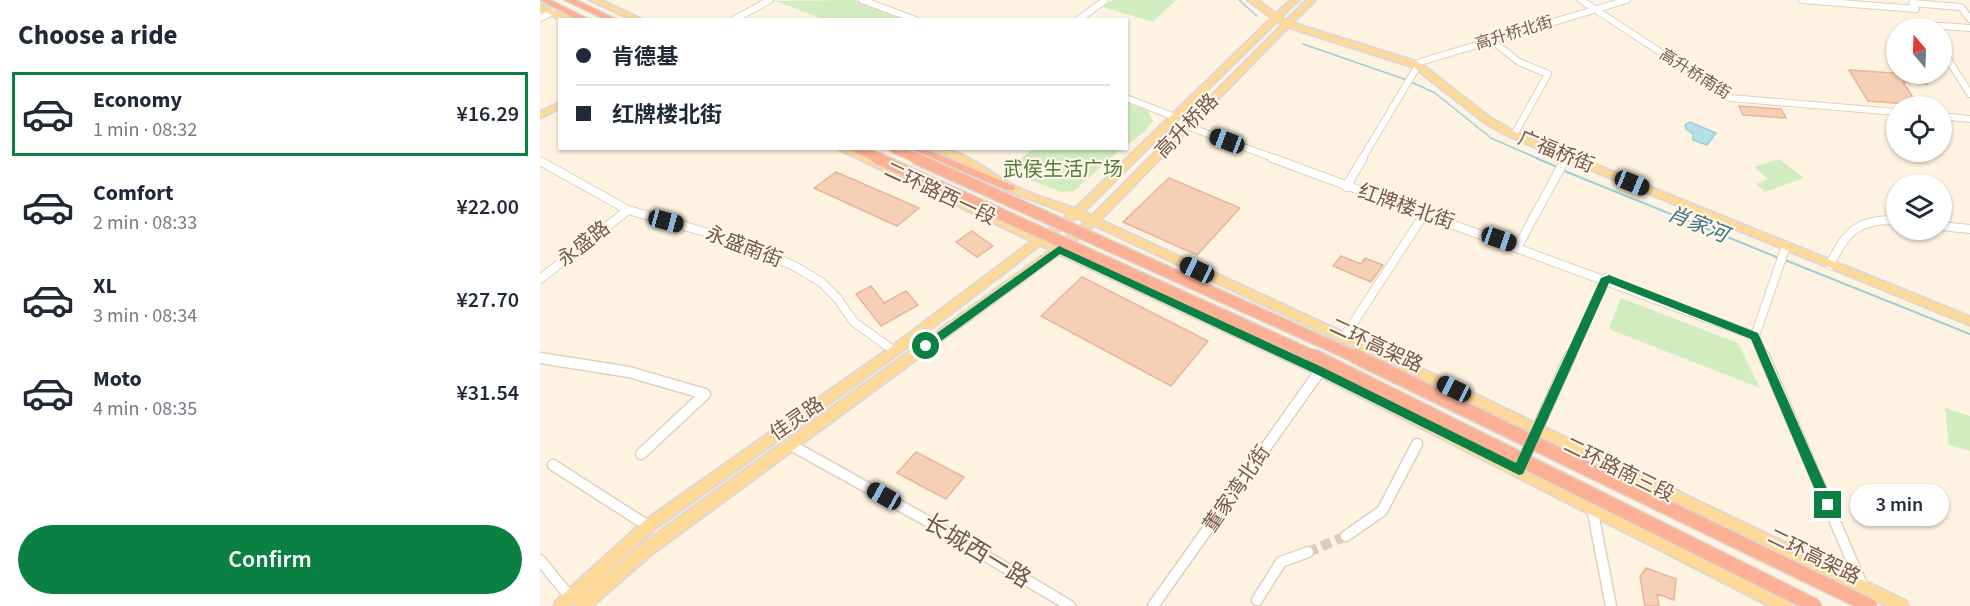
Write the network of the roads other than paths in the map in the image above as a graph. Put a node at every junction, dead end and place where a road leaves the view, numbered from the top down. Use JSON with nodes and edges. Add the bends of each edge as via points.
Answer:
{"nodes":[{"id":1,"x":544,"y":0,"type":"edge"},
{"id":2,"x":569,"y":0,"type":"edge"},
{"id":3,"x":582,"y":0,"type":"edge"},
{"id":4,"x":594,"y":0,"type":"edge"},
{"id":5,"x":770,"y":0,"type":"edge"},
{"id":6,"x":862,"y":0,"type":"edge"},
{"id":7,"x":1105,"y":0,"type":"edge"},
{"id":8,"x":1252,"y":0,"type":"edge"},
{"id":9,"x":1295,"y":0,"type":"edge"},
{"id":10,"x":1311,"y":0,"type":"edge"},
{"id":11,"x":1581,"y":0,"type":"edge"},
{"id":12,"x":1627,"y":0,"type":"edge"},
{"id":13,"x":1802,"y":0,"type":"edge"},
{"id":14,"x":1910,"y":2,"type":"edge"},
{"id":15,"x":540,"y":6,"type":"edge"},
{"id":16,"x":1593,"y":8,"type":"junction"},
{"id":17,"x":1916,"y":9,"type":"junction"},
{"id":18,"x":553,"y":12,"type":"junction"},
{"id":19,"x":540,"y":18,"type":"edge"},
{"id":20,"x":564,"y":18,"type":"edge"},
{"id":21,"x":582,"y":18,"type":"edge"},
{"id":22,"x":612,"y":18,"type":"edge"},
{"id":23,"x":635,"y":18,"type":"edge"},
{"id":24,"x":737,"y":18,"type":"edge"},
{"id":25,"x":911,"y":18,"type":"edge"},
{"id":26,"x":1081,"y":18,"type":"edge"},
{"id":27,"x":1276,"y":18,"type":"junction"},
{"id":28,"x":1922,"y":18,"type":"edge"},
{"id":29,"x":1970,"y":19,"type":"edge"},
{"id":30,"x":1286,"y":24,"type":"junction"},
{"id":31,"x":1952,"y":27,"type":"edge"},
{"id":32,"x":1970,"y":28,"type":"edge"},
{"id":33,"x":1491,"y":40,"type":"junction"},
{"id":34,"x":1417,"y":65,"type":"junction"},
{"id":35,"x":1952,"y":65,"type":"edge"},
{"id":36,"x":1970,"y":94,"type":"edge"},
{"id":37,"x":1128,"y":99,"type":"edge"},
{"id":38,"x":558,"y":106,"type":"edge"},
{"id":39,"x":558,"y":110,"type":"edge"},
{"id":40,"x":1886,"y":111,"type":"edge"},
{"id":41,"x":540,"y":115,"type":"edge"},
{"id":42,"x":1175,"y":117,"type":"junction"},
{"id":43,"x":1952,"y":117,"type":"edge"},
{"id":44,"x":540,"y":119,"type":"edge"},
{"id":45,"x":1970,"y":119,"type":"edge"},
{"id":46,"x":1187,"y":126,"type":"junction"},
{"id":47,"x":1514,"y":135,"type":"junction"},
{"id":48,"x":844,"y":150,"type":"edge"},
{"id":49,"x":860,"y":150,"type":"edge"},
{"id":50,"x":897,"y":150,"type":"edge"},
{"id":51,"x":918,"y":150,"type":"edge"},
{"id":52,"x":940,"y":150,"type":"edge"},
{"id":53,"x":1566,"y":157,"type":"junction"},
{"id":54,"x":540,"y":161,"type":"edge"},
{"id":55,"x":1346,"y":187,"type":"junction"},
{"id":56,"x":1010,"y":188,"type":"junction"},
{"id":57,"x":628,"y":210,"type":"junction"},
{"id":58,"x":1076,"y":213,"type":"junction"},
{"id":59,"x":1425,"y":213,"type":"junction"},
{"id":60,"x":1093,"y":221,"type":"junction"},
{"id":61,"x":1886,"y":221,"type":"edge"},
{"id":62,"x":1952,"y":227,"type":"edge"},
{"id":63,"x":1970,"y":229,"type":"edge"},
{"id":64,"x":1040,"y":240,"type":"junction"},
{"id":65,"x":1518,"y":246,"type":"junction"},
{"id":66,"x":1059,"y":249,"type":"junction"},
{"id":67,"x":1783,"y":254,"type":"junction"},
{"id":68,"x":1830,"y":265,"type":"junction"},
{"id":69,"x":1606,"y":278,"type":"junction"},
{"id":70,"x":540,"y":279,"type":"edge"},
{"id":71,"x":1970,"y":321,"type":"edge"},
{"id":72,"x":1755,"y":336,"type":"junction"},
{"id":73,"x":1344,"y":337,"type":"junction"},
{"id":74,"x":894,"y":351,"type":"junction"},
{"id":75,"x":540,"y":358,"type":"edge"},
{"id":76,"x":1320,"y":371,"type":"junction"},
{"id":77,"x":1538,"y":431,"type":"junction"},
{"id":78,"x":789,"y":444,"type":"junction"},
{"id":79,"x":1417,"y":444,"type":"dead end"},
{"id":80,"x":641,"y":454,"type":"dead end"},
{"id":81,"x":553,"y":465,"type":"dead end"},
{"id":82,"x":1519,"y":470,"type":"junction"},
{"id":83,"x":1592,"y":508,"type":"junction"},
{"id":84,"x":648,"y":526,"type":"junction"},
{"id":85,"x":1346,"y":536,"type":"tunnel mouth"},
{"id":86,"x":1308,"y":552,"type":"tunnel mouth"},
{"id":87,"x":540,"y":560,"type":"edge"},
{"id":88,"x":1864,"y":590,"type":"junction"},
{"id":89,"x":570,"y":597,"type":"junction"},
{"id":90,"x":1257,"y":600,"type":"dead end"},
{"id":91,"x":561,"y":606,"type":"edge"},
{"id":92,"x":581,"y":606,"type":"edge"},
{"id":93,"x":1070,"y":606,"type":"edge"},
{"id":94,"x":1153,"y":606,"type":"edge"},
{"id":95,"x":1611,"y":606,"type":"edge"},
{"id":96,"x":1785,"y":606,"type":"edge"},
{"id":97,"x":1815,"y":606,"type":"edge"},
{"id":98,"x":1871,"y":606,"type":"edge"},
{"id":99,"x":1901,"y":606,"type":"edge"}],
"edges":[{"from":1,"to":21,"type":"highway"},
{"from":2,"to":22,"type":"highway"},
{"from":3,"to":22,"type":"highway"},
{"from":4,"to":23,"type":"main road"},
{"from":5,"to":24,"type":"street"},
{"from":6,"to":25,"type":"street"},
{"from":7,"to":26,"type":"street"},
{"from":8,"to":27,"type":"main road","name":"广福桥街"},
{"from":9,"to":27,"type":"main road","name":"高升桥路"},
{"from":10,"to":30,"type":"main road","name":"高升桥路"},
{"from":11,"to":16,"type":"street","name":"高升桥南街"},
{"from":12,"to":16,"type":"street","name":"高升桥北街"},
{"from":13,"to":17,"type":"street"},
{"from":14,"to":17,"type":"street"},
{"from":14,"to":29,"type":"street","via":[[1961,7]]},
{"from":15,"to":18,"type":"main road"},
{"from":16,"to":33,"type":"street","name":"高升桥北街"},
{"from":16,"to":40,"type":"street","name":"高升桥南街","via":[[1730,98]]},
{"from":17,"to":28,"type":"street"},
{"from":18,"to":19,"type":"street"},
{"from":18,"to":20,"type":"main road"},
{"from":27,"to":30,"type":"main road","name":"广福桥街"},
{"from":27,"to":42,"type":"main road","name":"高升桥路"},
{"from":30,"to":34,"type":"main road","name":"广福桥街"},
{"from":30,"to":46,"type":"main road","name":"高升桥路"},
{"from":31,"to":32,"type":"street"},
{"from":33,"to":34,"type":"street","name":"高升桥北街"},
{"from":33,"to":47,"type":"street","via":[[1520,62],[1548,74]]},
{"from":34,"to":47,"type":"main road","name":"广福桥街","via":[[1487,120]]},
{"from":34,"to":55,"type":"street"},
{"from":35,"to":36,"type":"street"},
{"from":37,"to":42,"type":"street"},
{"from":38,"to":41,"type":"main road"},
{"from":39,"to":44,"type":"main road"},
{"from":42,"to":58,"type":"main road","name":"高升桥路"},
{"from":43,"to":45,"type":"street"},
{"from":46,"to":55,"type":"street","name":"红牌楼北街"},
{"from":46,"to":60,"type":"main road","name":"高升桥路"},
{"from":47,"to":53,"type":"main road","name":"广福桥街"},
{"from":48,"to":64,"type":"main road","name":"二环路西一段"},
{"from":49,"to":97,"type":"highway","name":"二环高架路","bridge":true,"via":[[1341,369]]},
{"from":50,"to":98,"type":"highway","name":"二环高架路","bridge":true,"via":[[1376,366]]},
{"from":51,"to":56,"type":"highway"},
{"from":52,"to":56,"type":"main road","name":"二环路西一段","via":[[978,167]]},
{"from":53,"to":65,"type":"street"},
{"from":53,"to":67,"type":"main road","name":"广福桥街"},
{"from":54,"to":57,"type":"street","name":"永盛南街"},
{"from":55,"to":59,"type":"street","name":"红牌楼北街"},
{"from":56,"to":58,"type":"main road","name":"二环路西一段"},
{"from":57,"to":70,"type":"street","name":"永盛路"},
{"from":57,"to":74,"type":"street","name":"永盛南街","via":[[744,243],[795,267],[821,282],[854,322]]},
{"from":58,"to":60,"type":"main road","name":"二环路南三段"},
{"from":58,"to":64,"type":"main road","name":"高升桥路"},
{"from":59,"to":65,"type":"street","name":"红牌楼北街"},
{"from":59,"to":73,"type":"street"},
{"from":60,"to":66,"type":"main road","name":"高升桥路"},
{"from":60,"to":73,"type":"main road","name":"二环路南三段"},
{"from":61,"to":68,"type":"street","via":[[1861,223],[1842,239]]},
{"from":62,"to":63,"type":"street"},
{"from":64,"to":66,"type":"main road","name":"二环路西一段"},
{"from":64,"to":74,"type":"main road","name":"佳灵路"},
{"from":65,"to":69,"type":"street","name":"红牌楼北街"},
{"from":66,"to":76,"type":"main road"},
{"from":66,"to":78,"type":"main road","name":"佳灵路"},
{"from":67,"to":68,"type":"main road","name":"广福桥街"},
{"from":67,"to":72,"type":"street"},
{"from":68,"to":71,"type":"main road","name":"广福桥街"},
{"from":69,"to":72,"type":"street","name":"红牌楼北街"},
{"from":69,"to":77,"type":"street"},
{"from":72,"to":88,"type":"street"},
{"from":73,"to":77,"type":"main road","name":"二环路南三段"},
{"from":74,"to":84,"type":"main road","name":"佳灵路"},
{"from":75,"to":80,"type":"street","via":[[629,372],[705,394]]},
{"from":76,"to":82,"type":"main road"},
{"from":76,"to":94,"type":"street","name":"董家湾北街"},
{"from":77,"to":82,"type":"street"},
{"from":77,"to":88,"type":"main road","name":"二环路南三段"},
{"from":78,"to":92,"type":"main road","name":"佳灵路","via":[[647,549]]},
{"from":78,"to":93,"type":"street","name":"长城西一路"},
{"from":79,"to":85,"type":"street","via":[[1382,511]]},
{"from":81,"to":84,"type":"street"},
{"from":82,"to":83,"type":"main road"},
{"from":83,"to":95,"type":"street"},
{"from":83,"to":96,"type":"main road"},
{"from":84,"to":89,"type":"main road","name":"佳灵路"},
{"from":86,"to":90,"type":"street","via":[[1281,562]]},
{"from":87,"to":89,"type":"street"},
{"from":88,"to":98,"type":"street"},
{"from":88,"to":99,"type":"main road","name":"二环路南三段"},
{"from":89,"to":91,"type":"main road","name":"佳灵路"}]}
